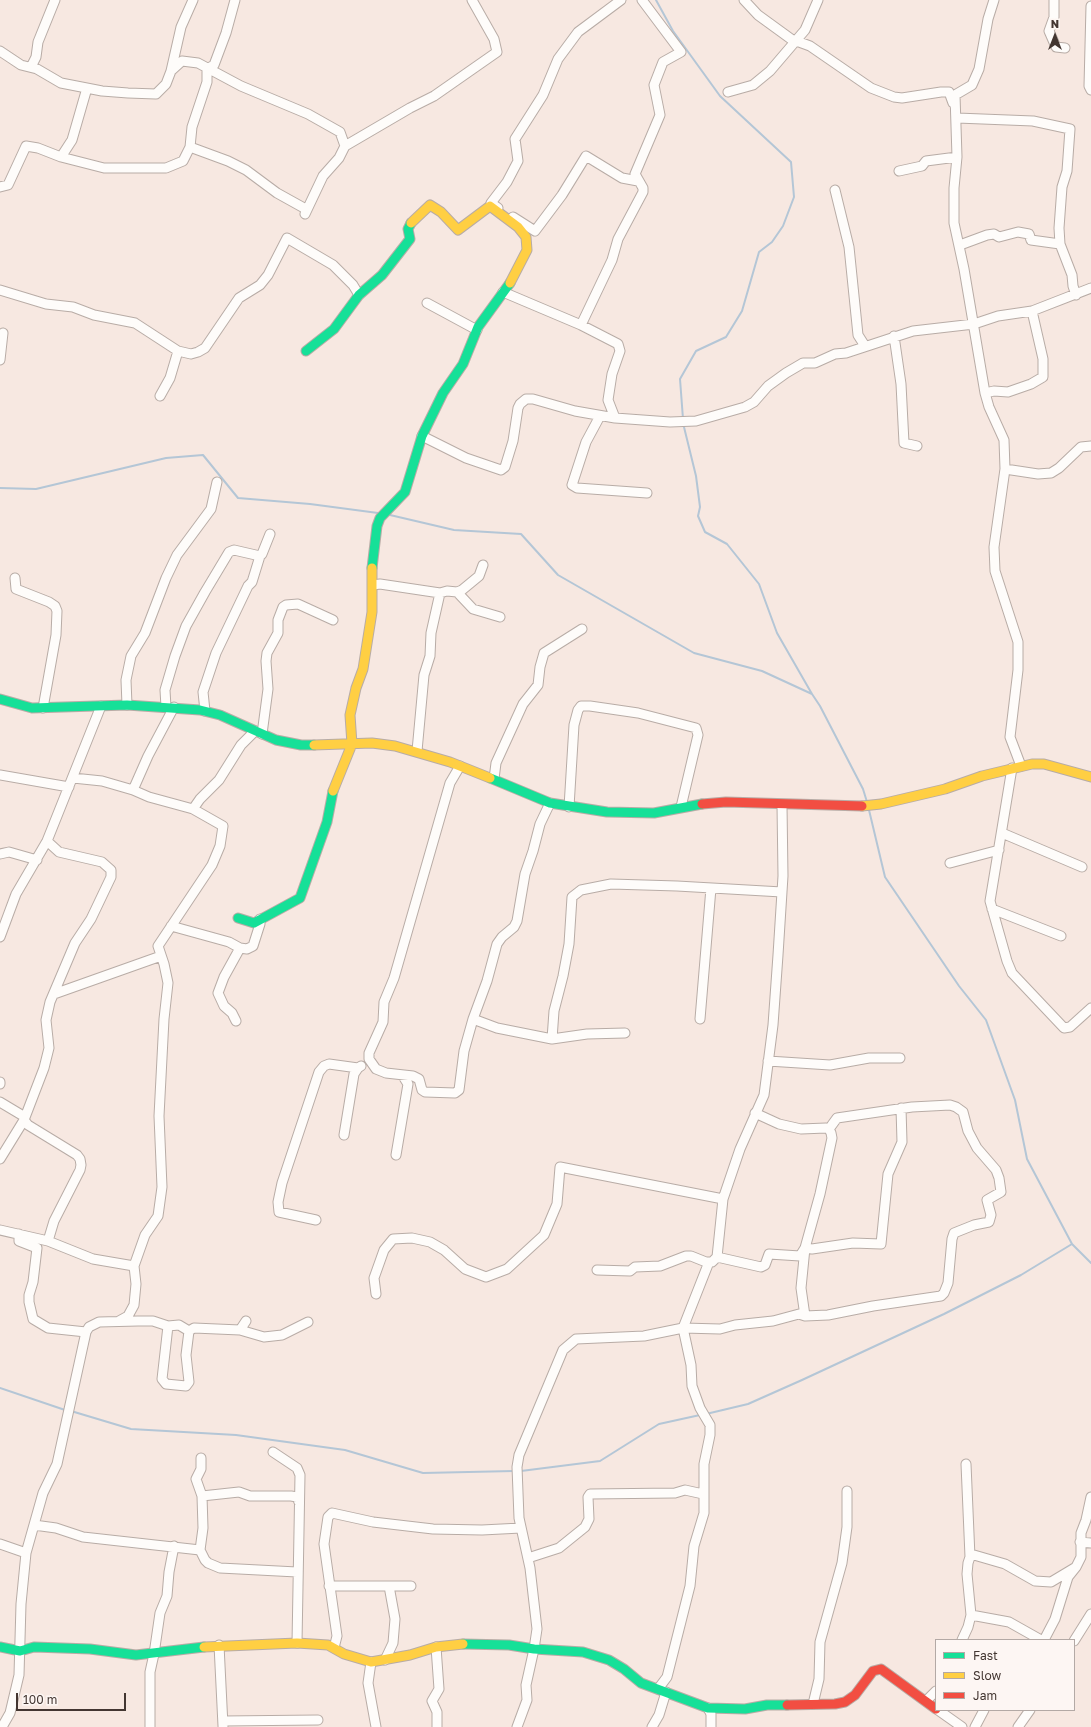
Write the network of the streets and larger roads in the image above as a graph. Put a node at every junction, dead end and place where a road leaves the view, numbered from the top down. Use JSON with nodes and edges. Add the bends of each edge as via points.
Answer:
{"nodes":[{"id":1,"x":55,"y":0,"type":"edge"},
{"id":2,"x":193,"y":0,"type":"edge"},
{"id":3,"x":235,"y":0,"type":"edge"},
{"id":4,"x":472,"y":0,"type":"edge"},
{"id":5,"x":621,"y":0,"type":"edge"},
{"id":6,"x":642,"y":0,"type":"edge"},
{"id":7,"x":744,"y":0,"type":"edge"},
{"id":8,"x":818,"y":0,"type":"edge"},
{"id":9,"x":994,"y":0,"type":"edge"},
{"id":10,"x":1054,"y":0,"type":"edge"},
{"id":11,"x":1091,"y":6,"type":"edge"},
{"id":12,"x":797,"y":41,"type":"junction"},
{"id":13,"x":1065,"y":48,"type":"dead end"},
{"id":14,"x":0,"y":51,"type":"edge"},
{"id":15,"x":31,"y":67,"type":"junction"},
{"id":16,"x":207,"y":69,"type":"junction"},
{"id":17,"x":171,"y":71,"type":"junction"},
{"id":18,"x":87,"y":88,"type":"junction"},
{"id":19,"x":1091,"y":90,"type":"edge"},
{"id":20,"x":728,"y":92,"type":"dead end"},
{"id":21,"x":957,"y":118,"type":"junction"},
{"id":22,"x":345,"y":146,"type":"junction"},
{"id":23,"x":190,"y":147,"type":"junction"},
{"id":24,"x":61,"y":157,"type":"junction"},
{"id":25,"x":957,"y":157,"type":"junction"},
{"id":26,"x":899,"y":171,"type":"dead end"},
{"id":27,"x":638,"y":181,"type":"junction"},
{"id":28,"x":0,"y":187,"type":"edge"},
{"id":29,"x":835,"y":190,"type":"dead end"},
{"id":30,"x":960,"y":244,"type":"junction"},
{"id":31,"x":1060,"y":244,"type":"junction"},
{"id":32,"x":1091,"y":288,"type":"edge"},
{"id":33,"x":0,"y":290,"type":"edge"},
{"id":34,"x":503,"y":292,"type":"junction"},
{"id":35,"x":359,"y":295,"type":"junction"},
{"id":36,"x":1076,"y":295,"type":"junction"},
{"id":37,"x":427,"y":303,"type":"dead end"},
{"id":38,"x":1032,"y":311,"type":"junction"},
{"id":39,"x":974,"y":324,"type":"junction"},
{"id":40,"x":580,"y":325,"type":"junction"},
{"id":41,"x":477,"y":330,"type":"junction"},
{"id":42,"x":3,"y":333,"type":"dead end"},
{"id":43,"x":894,"y":336,"type":"junction"},
{"id":44,"x":865,"y":346,"type":"junction"},
{"id":45,"x":178,"y":351,"type":"junction"},
{"id":46,"x":306,"y":351,"type":"dead end"},
{"id":47,"x":0,"y":360,"type":"edge"},
{"id":48,"x":985,"y":393,"type":"junction"},
{"id":49,"x":160,"y":396,"type":"dead end"},
{"id":50,"x":600,"y":416,"type":"junction"},
{"id":51,"x":614,"y":418,"type":"junction"},
{"id":52,"x":422,"y":436,"type":"junction"},
{"id":53,"x":917,"y":446,"type":"dead end"},
{"id":54,"x":1091,"y":446,"type":"edge"},
{"id":55,"x":1005,"y":469,"type":"junction"},
{"id":56,"x":217,"y":482,"type":"dead end"},
{"id":57,"x":647,"y":493,"type":"dead end"},
{"id":58,"x":270,"y":534,"type":"dead end"},
{"id":59,"x":260,"y":556,"type":"junction"},
{"id":60,"x":483,"y":565,"type":"dead end"},
{"id":61,"x":15,"y":578,"type":"dead end"},
{"id":62,"x":373,"y":585,"type":"junction"},
{"id":63,"x":456,"y":588,"type":"junction"},
{"id":64,"x":440,"y":593,"type":"junction"},
{"id":65,"x":500,"y":616,"type":"dead end"},
{"id":66,"x":333,"y":620,"type":"dead end"},
{"id":67,"x":582,"y":629,"type":"dead end"},
{"id":68,"x":0,"y":699,"type":"edge"},
{"id":69,"x":127,"y":705,"type":"junction"},
{"id":70,"x":101,"y":706,"type":"junction"},
{"id":71,"x":170,"y":707,"type":"junction"},
{"id":72,"x":44,"y":708,"type":"junction"},
{"id":73,"x":205,"y":711,"type":"junction"},
{"id":74,"x":259,"y":732,"type":"junction"},
{"id":75,"x":352,"y":744,"type":"junction"},
{"id":76,"x":417,"y":751,"type":"junction"},
{"id":77,"x":460,"y":766,"type":"junction"},
{"id":78,"x":1016,"y":767,"type":"junction"},
{"id":79,"x":0,"y":775,"type":"edge"},
{"id":80,"x":1091,"y":778,"type":"edge"},
{"id":81,"x":494,"y":779,"type":"junction"},
{"id":82,"x":71,"y":783,"type":"junction"},
{"id":83,"x":133,"y":790,"type":"junction"},
{"id":84,"x":550,"y":802,"type":"junction"},
{"id":85,"x":782,"y":805,"type":"junction"},
{"id":86,"x":569,"y":806,"type":"junction"},
{"id":87,"x":681,"y":806,"type":"junction"},
{"id":88,"x":193,"y":810,"type":"junction"},
{"id":89,"x":1002,"y":833,"type":"junction"},
{"id":90,"x":47,"y":841,"type":"junction"},
{"id":91,"x":999,"y":850,"type":"junction"},
{"id":92,"x":0,"y":854,"type":"edge"},
{"id":93,"x":37,"y":860,"type":"junction"},
{"id":94,"x":950,"y":863,"type":"dead end"},
{"id":95,"x":1082,"y":867,"type":"dead end"},
{"id":96,"x":711,"y":888,"type":"junction"},
{"id":97,"x":782,"y":892,"type":"junction"},
{"id":98,"x":992,"y":909,"type":"junction"},
{"id":99,"x":238,"y":918,"type":"dead end"},
{"id":100,"x":260,"y":919,"type":"junction"},
{"id":101,"x":3,"y":923,"type":"edge"},
{"id":102,"x":171,"y":926,"type":"junction"},
{"id":103,"x":1061,"y":936,"type":"dead end"},
{"id":104,"x":0,"y":937,"type":"edge"},
{"id":105,"x":240,"y":948,"type":"junction"},
{"id":106,"x":161,"y":956,"type":"junction"},
{"id":107,"x":54,"y":994,"type":"junction"},
{"id":108,"x":1091,"y":1008,"type":"edge"},
{"id":109,"x":473,"y":1019,"type":"junction"},
{"id":110,"x":700,"y":1019,"type":"dead end"},
{"id":111,"x":236,"y":1021,"type":"dead end"},
{"id":112,"x":625,"y":1032,"type":"dead end"},
{"id":113,"x":552,"y":1039,"type":"junction"},
{"id":114,"x":900,"y":1058,"type":"dead end"},
{"id":115,"x":370,"y":1061,"type":"junction"},
{"id":116,"x":768,"y":1061,"type":"junction"},
{"id":117,"x":358,"y":1068,"type":"junction"},
{"id":118,"x":403,"y":1076,"type":"junction"},
{"id":119,"x":0,"y":1102,"type":"edge"},
{"id":120,"x":901,"y":1108,"type":"junction"},
{"id":121,"x":755,"y":1113,"type":"junction"},
{"id":122,"x":25,"y":1118,"type":"junction"},
{"id":123,"x":830,"y":1130,"type":"junction"},
{"id":124,"x":344,"y":1135,"type":"dead end"},
{"id":125,"x":396,"y":1155,"type":"dead end"},
{"id":126,"x":0,"y":1159,"type":"edge"},
{"id":127,"x":723,"y":1199,"type":"junction"},
{"id":128,"x":316,"y":1220,"type":"dead end"},
{"id":129,"x":0,"y":1230,"type":"edge"},
{"id":130,"x":19,"y":1234,"type":"junction"},
{"id":131,"x":48,"y":1241,"type":"junction"},
{"id":132,"x":805,"y":1248,"type":"junction"},
{"id":133,"x":713,"y":1260,"type":"junction"},
{"id":134,"x":134,"y":1266,"type":"junction"},
{"id":135,"x":596,"y":1270,"type":"dead end"},
{"id":136,"x":376,"y":1294,"type":"dead end"},
{"id":137,"x":805,"y":1316,"type":"junction"},
{"id":138,"x":119,"y":1321,"type":"junction"},
{"id":139,"x":246,"y":1321,"type":"dead end"},
{"id":140,"x":308,"y":1322,"type":"dead end"},
{"id":141,"x":168,"y":1326,"type":"junction"},
{"id":142,"x":683,"y":1328,"type":"junction"},
{"id":143,"x":240,"y":1330,"type":"junction"},
{"id":144,"x":189,"y":1331,"type":"junction"},
{"id":145,"x":86,"y":1332,"type":"junction"},
{"id":146,"x":273,"y":1452,"type":"dead end"},
{"id":147,"x":201,"y":1458,"type":"dead end"},
{"id":148,"x":966,"y":1464,"type":"dead end"},
{"id":149,"x":847,"y":1491,"type":"dead end"},
{"id":150,"x":703,"y":1494,"type":"junction"},
{"id":151,"x":202,"y":1496,"type":"junction"},
{"id":152,"x":1091,"y":1497,"type":"edge"},
{"id":153,"x":299,"y":1502,"type":"junction"},
{"id":154,"x":34,"y":1525,"type":"junction"},
{"id":155,"x":521,"y":1528,"type":"junction"},
{"id":156,"x":1080,"y":1542,"type":"junction"},
{"id":157,"x":1091,"y":1543,"type":"edge"},
{"id":158,"x":0,"y":1544,"type":"edge"},
{"id":159,"x":174,"y":1546,"type":"junction"},
{"id":160,"x":200,"y":1550,"type":"junction"},
{"id":161,"x":26,"y":1553,"type":"junction"},
{"id":162,"x":970,"y":1557,"type":"junction"},
{"id":163,"x":528,"y":1558,"type":"junction"},
{"id":164,"x":1076,"y":1567,"type":"junction"},
{"id":165,"x":297,"y":1572,"type":"junction"},
{"id":166,"x":329,"y":1586,"type":"junction"},
{"id":167,"x":389,"y":1586,"type":"junction"},
{"id":168,"x":411,"y":1586,"type":"dead end"},
{"id":169,"x":1091,"y":1614,"type":"edge"},
{"id":170,"x":971,"y":1615,"type":"junction"},
{"id":171,"x":962,"y":1639,"type":"edge"},
{"id":172,"x":1041,"y":1639,"type":"edge"},
{"id":173,"x":1044,"y":1639,"type":"edge"},
{"id":174,"x":1075,"y":1639,"type":"edge"},
{"id":175,"x":297,"y":1643,"type":"junction"},
{"id":176,"x":219,"y":1645,"type":"junction"},
{"id":177,"x":0,"y":1647,"type":"edge"},
{"id":178,"x":436,"y":1647,"type":"junction"},
{"id":179,"x":334,"y":1648,"type":"junction"},
{"id":180,"x":534,"y":1649,"type":"junction"},
{"id":181,"x":20,"y":1651,"type":"junction"},
{"id":182,"x":154,"y":1654,"type":"junction"},
{"id":183,"x":385,"y":1660,"type":"junction"},
{"id":184,"x":371,"y":1662,"type":"junction"},
{"id":185,"x":662,"y":1690,"type":"junction"},
{"id":186,"x":935,"y":1692,"type":"edge"},
{"id":187,"x":926,"y":1701,"type":"junction"},
{"id":188,"x":813,"y":1704,"type":"junction"},
{"id":189,"x":708,"y":1708,"type":"junction"},
{"id":190,"x":935,"y":1708,"type":"edge"},
{"id":191,"x":940,"y":1711,"type":"edge"},
{"id":192,"x":983,"y":1711,"type":"edge"},
{"id":193,"x":1029,"y":1711,"type":"edge"},
{"id":194,"x":318,"y":1720,"type":"dead end"},
{"id":195,"x":303,"y":1723,"type":"edge"},
{"id":196,"x":223,"y":1724,"type":"edge"},
{"id":197,"x":2,"y":1727,"type":"edge"},
{"id":198,"x":150,"y":1727,"type":"edge"},
{"id":199,"x":376,"y":1727,"type":"edge"},
{"id":200,"x":437,"y":1727,"type":"edge"},
{"id":201,"x":517,"y":1727,"type":"edge"},
{"id":202,"x":652,"y":1727,"type":"edge"},
{"id":203,"x":711,"y":1727,"type":"edge"},
{"id":204,"x":962,"y":1727,"type":"edge"},
{"id":205,"x":975,"y":1727,"type":"edge"},
{"id":206,"x":1018,"y":1727,"type":"edge"}],
"edges":[{"from":1,"to":15,"type":"street"},
{"from":2,"to":17,"type":"street","via":[[182,27]]},
{"from":3,"to":16,"type":"street","via":[[214,65]]},
{"from":4,"to":22,"type":"street","via":[[494,40],[497,52],[434,96]]},
{"from":5,"to":27,"type":"street","via":[[578,32],[558,59],[543,95],[515,139],[518,161],[507,182],[491,203],[535,231],[562,195],[586,156],[622,178]]},
{"from":6,"to":27,"type":"street","via":[[681,52],[663,62],[654,85],[660,115],[635,174]]},
{"from":7,"to":12,"type":"street","via":[[758,15],[790,39]]},
{"from":8,"to":12,"type":"street","via":[[805,30]]},
{"from":9,"to":21,"type":"street","via":[[979,69],[972,85],[955,95]]},
{"from":10,"to":13,"type":"street","via":[[1054,17],[1049,31],[1056,47]]},
{"from":11,"to":19,"type":"street"},
{"from":12,"to":20,"type":"street","via":[[770,71],[753,85]]},
{"from":12,"to":21,"type":"street","via":[[810,46],[872,88],[894,97],[950,92]]},
{"from":14,"to":15,"type":"street","via":[[21,65]]},
{"from":15,"to":18,"type":"street","via":[[61,83]]},
{"from":16,"to":17,"type":"street","via":[[198,63],[182,61]]},
{"from":16,"to":22,"type":"street","via":[[328,125],[340,132]]},
{"from":16,"to":23,"type":"street","via":[[207,82],[192,127]]},
{"from":17,"to":18,"type":"street","via":[[166,84],[156,94]]},
{"from":18,"to":24,"type":"street","via":[[72,140]]},
{"from":21,"to":25,"type":"street"},
{"from":21,"to":31,"type":"street","via":[[1033,121],[1070,129],[1067,171],[1062,187]]},
{"from":22,"to":23,"type":"street","via":[[340,158],[323,176],[304,211],[246,170]]},
{"from":23,"to":24,"type":"street","via":[[183,160],[166,168],[104,168]]},
{"from":24,"to":28,"type":"street","via":[[26,146],[8,185]]},
{"from":25,"to":26,"type":"street","via":[[926,161],[922,166]]},
{"from":25,"to":30,"type":"street","via":[[954,223]]},
{"from":27,"to":40,"type":"street","via":[[643,192],[618,239],[612,260]]},
{"from":29,"to":44,"type":"street","via":[[849,247],[858,335]]},
{"from":30,"to":31,"type":"street","via":[[987,235],[994,234],[999,237],[1018,232],[1029,234],[1031,240]]},
{"from":30,"to":39,"type":"street"},
{"from":31,"to":36,"type":"street","via":[[1072,275]]},
{"from":32,"to":36,"type":"street"},
{"from":33,"to":45,"type":"street","via":[[46,304],[73,307],[135,323]]},
{"from":34,"to":35,"type":"street","via":[[527,250],[523,232],[490,206],[458,230],[441,212],[430,205],[411,223],[408,229],[410,239],[382,275]]},
{"from":34,"to":40,"type":"street"},
{"from":34,"to":41,"type":"street"},
{"from":35,"to":45,"type":"street","via":[[333,265],[287,238],[268,275],[260,285],[239,298],[205,348],[191,354]]},
{"from":35,"to":46,"type":"street","via":[[334,329]]},
{"from":36,"to":38,"type":"street"},
{"from":37,"to":41,"type":"street"},
{"from":38,"to":39,"type":"street","via":[[998,316]]},
{"from":38,"to":48,"type":"street","via":[[1044,359],[1043,377],[1008,392]]},
{"from":39,"to":43,"type":"street","via":[[913,331]]},
{"from":39,"to":48,"type":"street"},
{"from":40,"to":51,"type":"street","via":[[608,337],[620,348],[608,400]]},
{"from":41,"to":52,"type":"street","via":[[463,364],[443,393]]},
{"from":42,"to":47,"type":"street"},
{"from":43,"to":44,"type":"street"},
{"from":43,"to":53,"type":"street","via":[[904,415],[904,443]]},
{"from":44,"to":51,"type":"street","via":[[835,354],[815,363],[803,363],[768,386],[754,402],[745,407],[696,421]]},
{"from":45,"to":49,"type":"street","via":[[170,378]]},
{"from":48,"to":55,"type":"street","via":[[1004,440]]},
{"from":50,"to":51,"type":"street"},
{"from":50,"to":52,"type":"street","via":[[533,398],[523,401],[518,408],[513,441],[505,467],[501,470],[466,458]]},
{"from":50,"to":57,"type":"street","via":[[586,442],[572,485],[577,488]]},
{"from":52,"to":62,"type":"street","via":[[404,492],[378,522],[373,545]]},
{"from":54,"to":55,"type":"street","via":[[1081,447],[1051,473],[1038,474]]},
{"from":55,"to":78,"type":"street","via":[[994,547],[995,571],[1018,642],[1018,670],[1010,737]]},
{"from":56,"to":69,"type":"street","via":[[210,509],[177,555],[145,633],[131,656],[126,680]]},
{"from":58,"to":59,"type":"street"},
{"from":59,"to":71,"type":"street","via":[[234,550],[229,552],[186,626],[179,644],[164,690]]},
{"from":59,"to":73,"type":"street","via":[[252,582],[216,653],[203,692]]},
{"from":60,"to":63,"type":"street","via":[[479,576],[462,590]]},
{"from":61,"to":72,"type":"street","via":[[16,589],[49,602],[57,611],[56,635]]},
{"from":62,"to":64,"type":"street"},
{"from":62,"to":75,"type":"street","via":[[372,612],[363,669],[350,715]]},
{"from":63,"to":64,"type":"street"},
{"from":63,"to":65,"type":"street","via":[[474,610]]},
{"from":64,"to":76,"type":"street","via":[[431,633],[430,656],[424,675]]},
{"from":66,"to":74,"type":"street","via":[[298,604],[283,607],[278,620],[278,633],[267,653],[268,689]]},
{"from":67,"to":81,"type":"street","via":[[544,653],[538,686],[523,704],[496,763]]},
{"from":68,"to":72,"type":"street","via":[[32,708]]},
{"from":69,"to":70,"type":"street"},
{"from":69,"to":71,"type":"street"},
{"from":70,"to":72,"type":"street"},
{"from":70,"to":82,"type":"street"},
{"from":71,"to":73,"type":"street"},
{"from":71,"to":83,"type":"street"},
{"from":73,"to":74,"type":"street"},
{"from":74,"to":75,"type":"street","via":[[276,740],[302,745]]},
{"from":74,"to":88,"type":"street","via":[[242,745],[219,780]]},
{"from":75,"to":76,"type":"street","via":[[372,743]]},
{"from":75,"to":100,"type":"street","via":[[333,788],[328,822],[322,832],[300,898]]},
{"from":76,"to":77,"type":"street"},
{"from":77,"to":81,"type":"street"},
{"from":77,"to":115,"type":"street","via":[[450,783],[394,978],[384,1002],[383,1022],[369,1053]]},
{"from":78,"to":80,"type":"street","via":[[1044,764]]},
{"from":78,"to":85,"type":"street","via":[[945,789],[882,804],[857,807]]},
{"from":78,"to":89,"type":"street"},
{"from":79,"to":82,"type":"street"},
{"from":81,"to":84,"type":"street"},
{"from":82,"to":83,"type":"street","via":[[102,781]]},
{"from":82,"to":90,"type":"street"},
{"from":83,"to":88,"type":"street"},
{"from":84,"to":86,"type":"street"},
{"from":84,"to":109,"type":"street","via":[[540,824],[534,851],[525,874],[517,921],[514,928],[497,944]]},
{"from":85,"to":87,"type":"street","via":[[726,802]]},
{"from":85,"to":97,"type":"street"},
{"from":86,"to":87,"type":"street","via":[[639,814]]},
{"from":86,"to":87,"type":"street","via":[[574,725],[581,706],[638,713],[696,728],[698,735]]},
{"from":88,"to":102,"type":"street","via":[[223,826],[220,846],[212,865]]},
{"from":89,"to":91,"type":"street"},
{"from":89,"to":95,"type":"street"},
{"from":90,"to":93,"type":"street"},
{"from":90,"to":107,"type":"street","via":[[59,852],[102,862],[111,870],[111,877],[75,943]]},
{"from":91,"to":94,"type":"street"},
{"from":91,"to":98,"type":"street","via":[[991,892]]},
{"from":92,"to":93,"type":"street","via":[[9,852]]},
{"from":93,"to":101,"type":"street","via":[[16,894]]},
{"from":96,"to":97,"type":"street"},
{"from":96,"to":110,"type":"street"},
{"from":96,"to":113,"type":"street","via":[[611,884],[580,890],[572,897],[569,944],[554,1011]]},
{"from":97,"to":116,"type":"street","via":[[773,1025]]},
{"from":98,"to":103,"type":"street"},
{"from":98,"to":108,"type":"street","via":[[1012,973],[1064,1028],[1070,1027]]},
{"from":99,"to":100,"type":"street","via":[[252,923]]},
{"from":100,"to":105,"type":"street","via":[[253,946],[247,949]]},
{"from":101,"to":104,"type":"street"},
{"from":102,"to":105,"type":"street","via":[[229,942]]},
{"from":102,"to":106,"type":"street","via":[[158,946]]},
{"from":105,"to":111,"type":"street","via":[[218,993]]},
{"from":106,"to":107,"type":"street"},
{"from":106,"to":134,"type":"street","via":[[168,983],[159,1116],[162,1187],[158,1216],[145,1235]]},
{"from":107,"to":122,"type":"street","via":[[46,1020],[48,1048],[44,1068]]},
{"from":109,"to":113,"type":"street","via":[[497,1028]]},
{"from":109,"to":118,"type":"street","via":[[457,1092],[425,1092],[419,1079]]},
{"from":112,"to":113,"type":"street"},
{"from":114,"to":116,"type":"street","via":[[869,1058],[830,1065]]},
{"from":115,"to":117,"type":"street"},
{"from":115,"to":118,"type":"street","via":[[376,1069]]},
{"from":116,"to":121,"type":"street","via":[[764,1095]]},
{"from":117,"to":124,"type":"street","via":[[354,1074]]},
{"from":117,"to":128,"type":"street","via":[[329,1064],[318,1072],[282,1183],[278,1202],[279,1212]]},
{"from":118,"to":125,"type":"street","via":[[408,1084]]},
{"from":119,"to":122,"type":"street"},
{"from":120,"to":123,"type":"street","via":[[837,1118]]},
{"from":120,"to":132,"type":"street","via":[[902,1142],[888,1174],[881,1244],[853,1243]]},
{"from":120,"to":137,"type":"street","via":[[950,1105],[963,1112],[968,1131],[977,1148],[996,1170],[999,1178],[1000,1194],[987,1200],[991,1215],[989,1222],[954,1233],[948,1283],[941,1296],[828,1315]]},
{"from":121,"to":123,"type":"street","via":[[779,1124],[801,1129]]},
{"from":121,"to":127,"type":"street"},
{"from":122,"to":126,"type":"street"},
{"from":122,"to":131,"type":"street","via":[[28,1125],[80,1159],[80,1170],[54,1221]]},
{"from":123,"to":132,"type":"street","via":[[832,1138]]},
{"from":127,"to":133,"type":"street"},
{"from":127,"to":136,"type":"street","via":[[560,1167],[557,1204],[544,1235],[507,1269],[486,1277],[465,1269],[444,1250],[430,1242],[412,1238],[393,1239],[384,1250],[374,1278]]},
{"from":129,"to":130,"type":"street"},
{"from":130,"to":131,"type":"street"},
{"from":130,"to":145,"type":"street","via":[[19,1241],[37,1248],[29,1295],[33,1319],[48,1328]]},
{"from":131,"to":134,"type":"street","via":[[93,1259]]},
{"from":132,"to":133,"type":"street","via":[[800,1256],[769,1254],[765,1265],[761,1267]]},
{"from":132,"to":137,"type":"street","via":[[801,1288]]},
{"from":133,"to":135,"type":"street","via":[[686,1256],[660,1266],[636,1267],[630,1271]]},
{"from":133,"to":142,"type":"street"},
{"from":134,"to":138,"type":"street","via":[[136,1298],[128,1316]]},
{"from":137,"to":142,"type":"street","via":[[798,1314],[773,1321],[720,1329]]},
{"from":138,"to":141,"type":"street","via":[[153,1321]]},
{"from":138,"to":145,"type":"street","via":[[99,1322],[89,1326]]},
{"from":139,"to":143,"type":"street"},
{"from":140,"to":143,"type":"street","via":[[282,1334],[264,1337]]},
{"from":141,"to":144,"type":"street","via":[[179,1325]]},
{"from":141,"to":144,"type":"street","via":[[162,1379],[166,1384],[186,1386],[189,1382],[186,1356]]},
{"from":142,"to":150,"type":"street","via":[[691,1365],[692,1386],[710,1425],[704,1464]]},
{"from":142,"to":155,"type":"street","via":[[644,1336],[576,1340],[567,1345],[525,1441],[517,1467]]},
{"from":143,"to":144,"type":"street","via":[[194,1328]]},
{"from":145,"to":154,"type":"street","via":[[57,1464],[43,1493]]},
{"from":146,"to":153,"type":"street","via":[[297,1468]]},
{"from":147,"to":151,"type":"street","via":[[201,1469],[196,1479]]},
{"from":148,"to":162,"type":"street"},
{"from":149,"to":188,"type":"street","via":[[847,1527],[842,1563],[820,1642],[819,1679]]},
{"from":150,"to":163,"type":"street","via":[[685,1490],[675,1493],[590,1494],[589,1519],[586,1527],[559,1548]]},
{"from":150,"to":185,"type":"street","via":[[704,1513],[694,1546],[690,1586]]},
{"from":151,"to":153,"type":"street","via":[[239,1492],[250,1496],[297,1497]]},
{"from":151,"to":160,"type":"street","via":[[203,1528]]},
{"from":152,"to":156,"type":"street"},
{"from":153,"to":165,"type":"street"},
{"from":154,"to":159,"type":"street","via":[[56,1528],[83,1537]]},
{"from":154,"to":161,"type":"street"},
{"from":155,"to":163,"type":"street"},
{"from":155,"to":166,"type":"street","via":[[433,1529],[373,1522],[332,1513],[328,1517],[324,1534]]},
{"from":156,"to":157,"type":"street"},
{"from":156,"to":164,"type":"street","via":[[1081,1557]]},
{"from":158,"to":161,"type":"street"},
{"from":159,"to":160,"type":"street"},
{"from":159,"to":182,"type":"street","via":[[168,1596],[160,1613]]},
{"from":160,"to":165,"type":"street","via":[[208,1563],[220,1568]]},
{"from":161,"to":181,"type":"street"},
{"from":162,"to":164,"type":"street","via":[[974,1555],[1005,1564],[1036,1581],[1051,1582]]},
{"from":162,"to":170,"type":"street","via":[[967,1574]]},
{"from":163,"to":180,"type":"street","via":[[536,1629]]},
{"from":164,"to":173,"type":"street","via":[[1068,1578],[1055,1619]]},
{"from":165,"to":175,"type":"street"},
{"from":166,"to":167,"type":"street"},
{"from":166,"to":179,"type":"street","via":[[337,1636]]},
{"from":167,"to":168,"type":"street"},
{"from":167,"to":183,"type":"street","via":[[395,1619],[393,1643]]},
{"from":169,"to":174,"type":"street"},
{"from":170,"to":171,"type":"street"},
{"from":170,"to":172,"type":"street","via":[[1009,1622]]},
{"from":175,"to":176,"type":"street"},
{"from":175,"to":179,"type":"street","via":[[328,1645]]},
{"from":176,"to":182,"type":"street"},
{"from":176,"to":196,"type":"street"},
{"from":177,"to":181,"type":"street"},
{"from":178,"to":180,"type":"street","via":[[488,1644]]},
{"from":178,"to":183,"type":"street"},
{"from":178,"to":200,"type":"street","via":[[438,1689],[432,1701],[437,1712]]},
{"from":179,"to":184,"type":"street","via":[[344,1654]]},
{"from":180,"to":185,"type":"street","via":[[583,1652],[609,1660],[624,1669],[636,1681]]},
{"from":180,"to":201,"type":"street","via":[[526,1685],[525,1706]]},
{"from":181,"to":182,"type":"street","via":[[41,1647],[90,1649],[123,1655]]},
{"from":181,"to":197,"type":"street","via":[[19,1675],[10,1713]]},
{"from":182,"to":198,"type":"street","via":[[150,1672]]},
{"from":183,"to":184,"type":"street"},
{"from":184,"to":199,"type":"street","via":[[368,1683]]},
{"from":185,"to":189,"type":"street"},
{"from":185,"to":202,"type":"street","via":[[659,1715]]},
{"from":186,"to":187,"type":"street"},
{"from":187,"to":188,"type":"street","via":[[881,1669],[876,1669],[855,1695],[845,1702]]},
{"from":187,"to":190,"type":"street"},
{"from":188,"to":189,"type":"street","via":[[767,1705],[745,1709]]},
{"from":189,"to":203,"type":"street","via":[[711,1714]]},
{"from":191,"to":204,"type":"street"},
{"from":192,"to":205,"type":"street"},
{"from":193,"to":206,"type":"street"},
{"from":194,"to":195,"type":"street"},
{"from":195,"to":196,"type":"street"}]}
